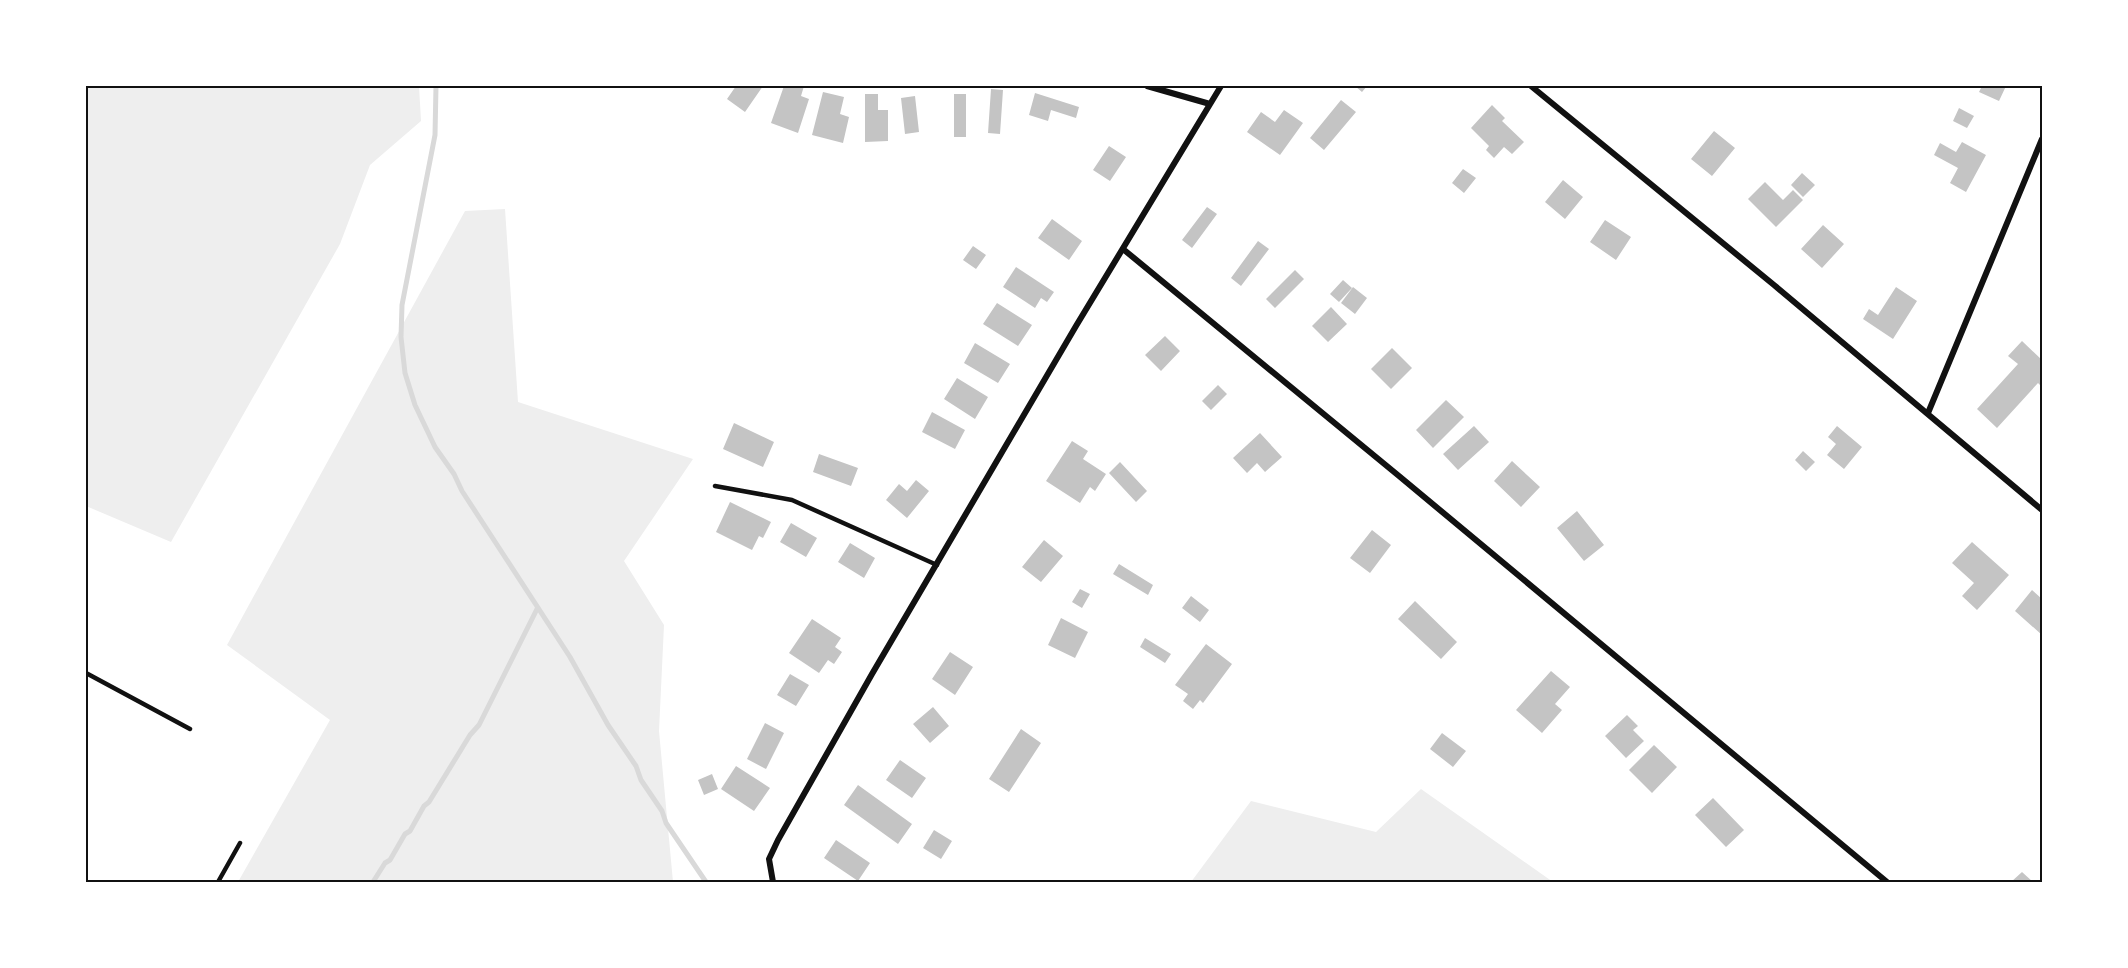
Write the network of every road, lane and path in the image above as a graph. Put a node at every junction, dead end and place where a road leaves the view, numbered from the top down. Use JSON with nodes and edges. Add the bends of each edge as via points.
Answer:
{"nodes":[{"id":1,"x":1147,"y":86,"type":"edge"},
{"id":2,"x":1221,"y":86,"type":"edge"},
{"id":3,"x":1530,"y":86,"type":"edge"},
{"id":4,"x":1210,"y":104,"type":"junction"},
{"id":5,"x":2043,"y":139,"type":"edge"},
{"id":6,"x":1123,"y":249,"type":"junction"},
{"id":7,"x":1928,"y":413,"type":"junction"},
{"id":8,"x":715,"y":486,"type":"dead end"},
{"id":9,"x":2043,"y":510,"type":"edge"},
{"id":10,"x":937,"y":565,"type":"junction"},
{"id":11,"x":86,"y":673,"type":"edge"},
{"id":12,"x":190,"y":729,"type":"dead end"},
{"id":13,"x":240,"y":843,"type":"dead end"},
{"id":14,"x":218,"y":882,"type":"edge"},
{"id":15,"x":773,"y":882,"type":"edge"},
{"id":16,"x":1887,"y":882,"type":"edge"}],
"edges":[{"from":1,"to":4,"type":"street"},
{"from":2,"to":4,"type":"street"},
{"from":3,"to":7,"type":"street"},
{"from":4,"to":6,"type":"street"},
{"from":5,"to":7,"type":"street"},
{"from":6,"to":10,"type":"street"},
{"from":6,"to":16,"type":"street"},
{"from":7,"to":9,"type":"street"},
{"from":8,"to":10,"type":"lane","via":[[792,500]]},
{"from":10,"to":15,"type":"street","via":[[778,840],[770,859]]},
{"from":11,"to":12,"type":"lane"},
{"from":13,"to":14,"type":"lane"}]}
